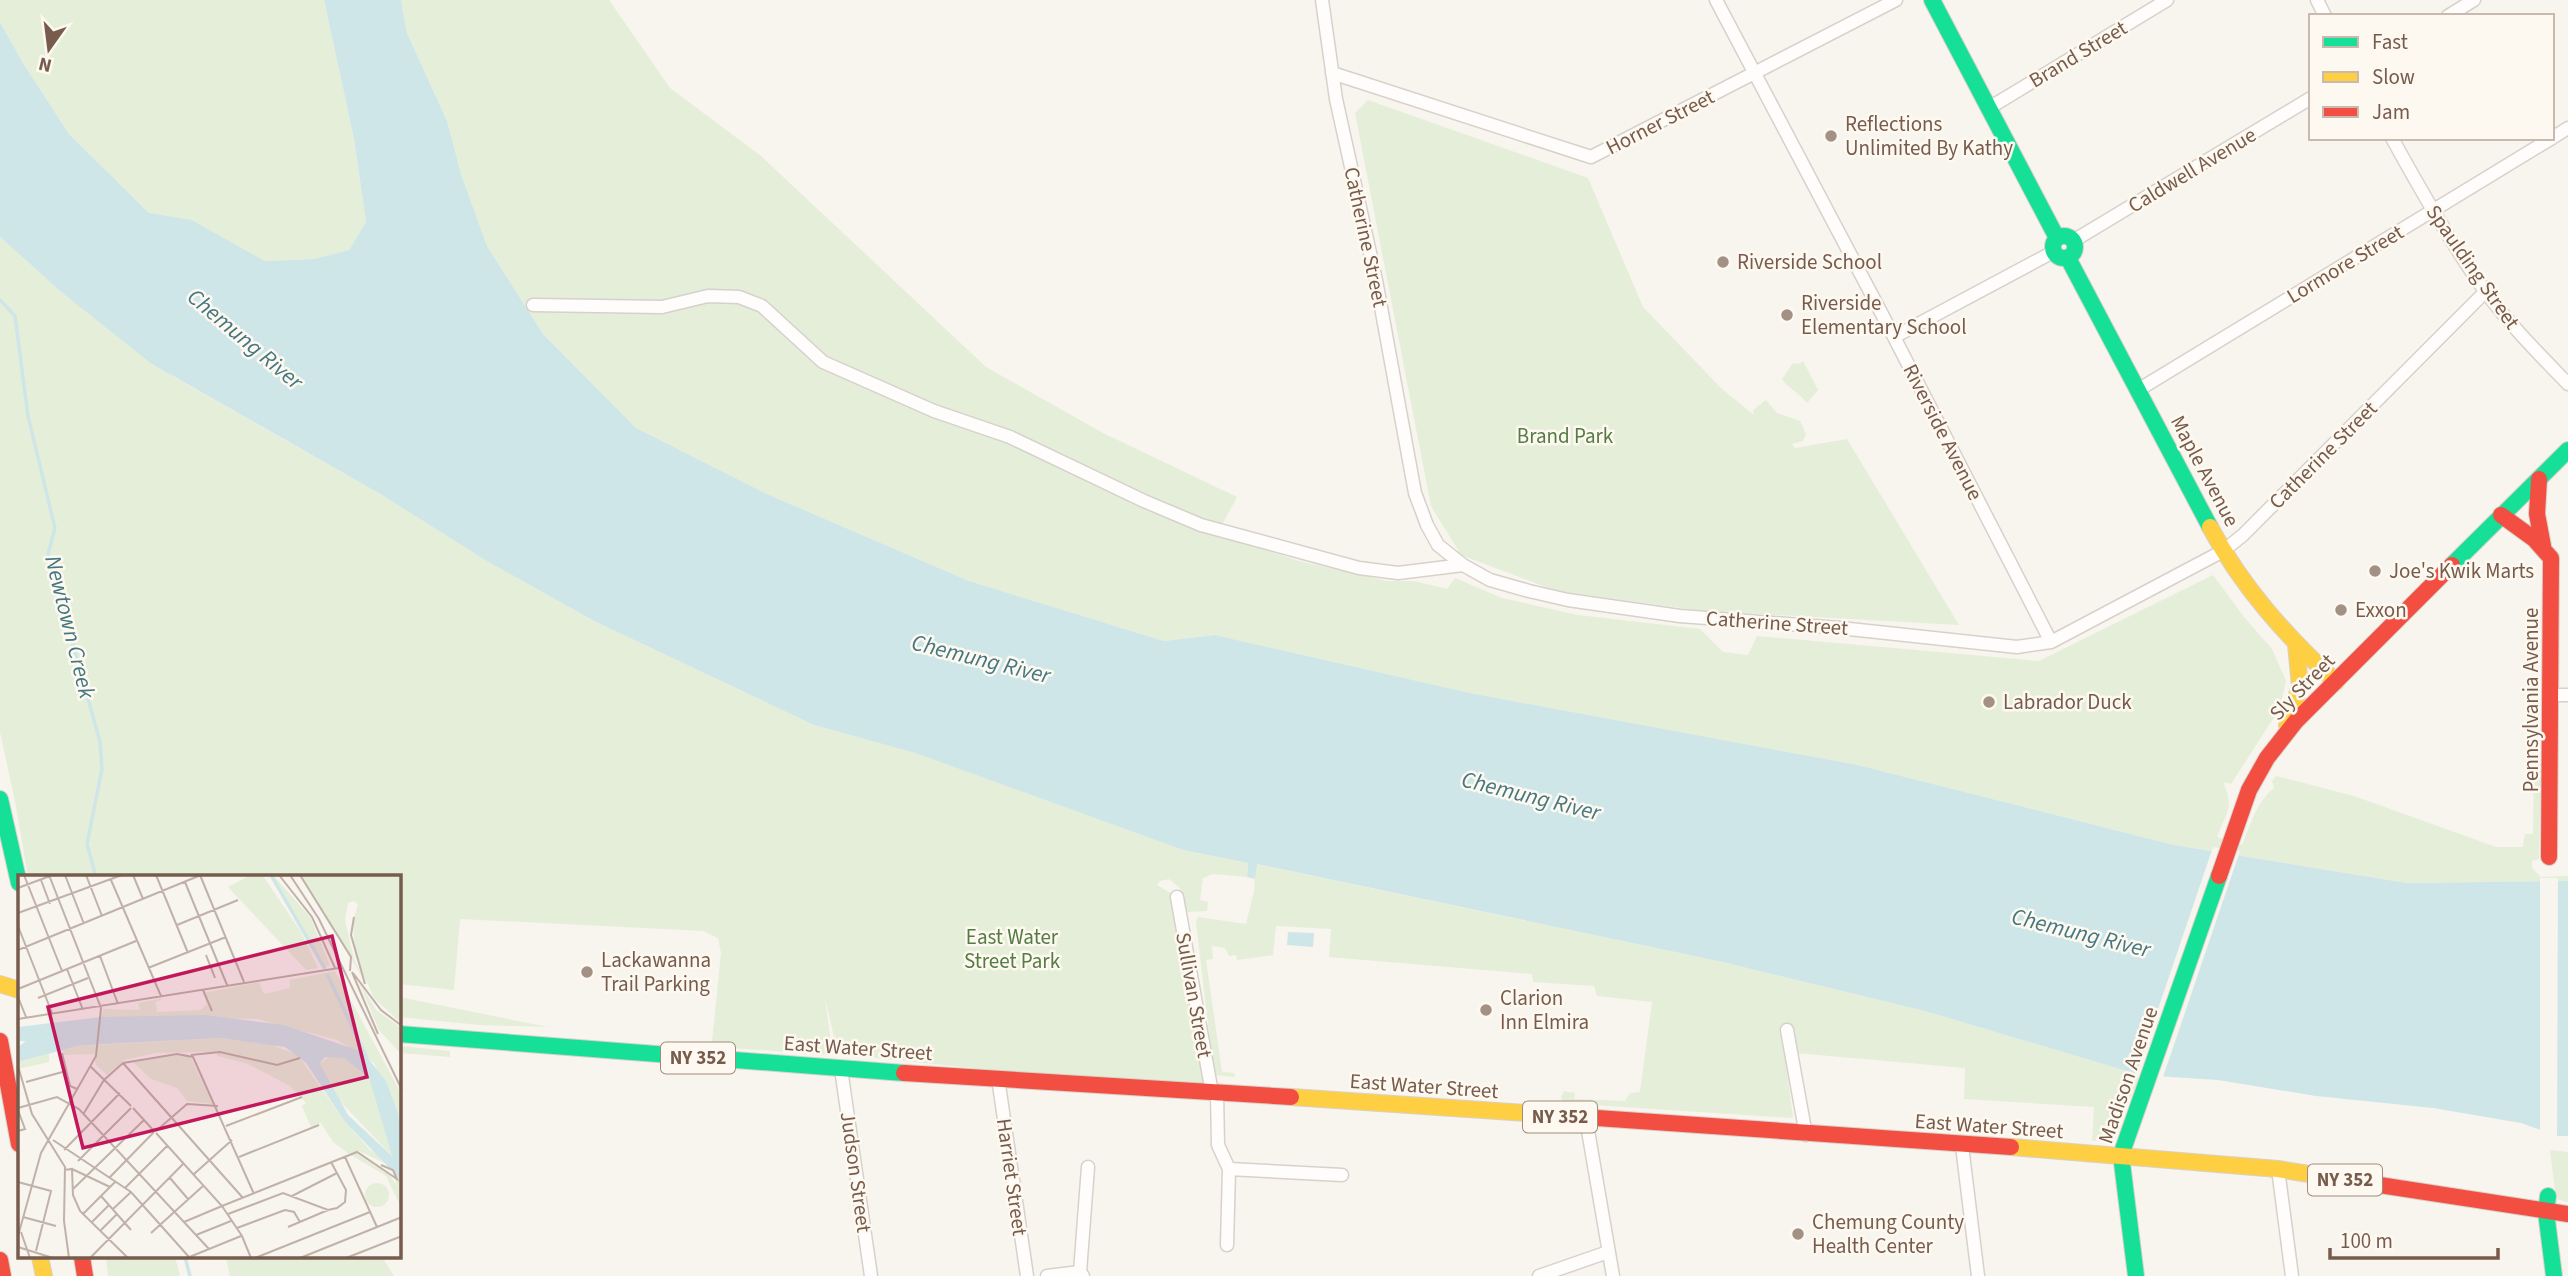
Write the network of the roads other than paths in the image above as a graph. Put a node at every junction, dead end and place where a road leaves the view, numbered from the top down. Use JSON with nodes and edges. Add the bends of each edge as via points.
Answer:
{"nodes":[{"id":1,"x":1322,"y":0,"type":"edge"},
{"id":2,"x":1716,"y":0,"type":"edge"},
{"id":3,"x":1896,"y":0,"type":"edge"},
{"id":4,"x":1932,"y":0,"type":"edge"},
{"id":5,"x":2167,"y":0,"type":"edge"},
{"id":6,"x":2474,"y":0,"type":"edge"},
{"id":7,"x":2451,"y":14,"type":"edge"},
{"id":8,"x":1332,"y":73,"type":"junction"},
{"id":9,"x":1755,"y":74,"type":"junction"},
{"id":10,"x":2309,"y":99,"type":"edge"},
{"id":11,"x":1989,"y":108,"type":"junction"},
{"id":12,"x":2393,"y":140,"type":"edge"},
{"id":13,"x":2549,"y":140,"type":"edge"},
{"id":14,"x":2432,"y":211,"type":"junction"},
{"id":15,"x":2063,"y":247,"type":"junction"},
{"id":16,"x":2486,"y":291,"type":"junction"},
{"id":17,"x":533,"y":305,"type":"dead end"},
{"id":18,"x":1894,"y":337,"type":"junction"},
{"id":19,"x":2568,"y":384,"type":"edge"},
{"id":20,"x":2138,"y":390,"type":"junction"},
{"id":21,"x":2568,"y":450,"type":"edge"},
{"id":22,"x":2539,"y":479,"type":"junction"},
{"id":23,"x":2501,"y":515,"type":"junction"},
{"id":24,"x":2543,"y":546,"type":"junction"},
{"id":25,"x":2222,"y":551,"type":"junction"},
{"id":26,"x":1463,"y":565,"type":"junction"},
{"id":27,"x":2051,"y":642,"type":"junction"},
{"id":28,"x":2296,"y":645,"type":"junction"},
{"id":29,"x":2336,"y":682,"type":"junction"},
{"id":30,"x":2560,"y":695,"type":"edge"},
{"id":31,"x":2284,"y":735,"type":"junction"},
{"id":32,"x":0,"y":799,"type":"edge"},
{"id":33,"x":2549,"y":857,"type":"dead end"},
{"id":34,"x":18,"y":879,"type":"edge"},
{"id":35,"x":1177,"y":897,"type":"dead end"},
{"id":36,"x":2199,"y":932,"type":"joint"},
{"id":37,"x":0,"y":984,"type":"edge"},
{"id":38,"x":18,"y":990,"type":"edge"},
{"id":39,"x":1787,"y":1030,"type":"dead end"},
{"id":40,"x":401,"y":1034,"type":"edge"},
{"id":41,"x":0,"y":1041,"type":"edge"},
{"id":42,"x":841,"y":1069,"type":"junction"},
{"id":43,"x":998,"y":1078,"type":"junction"},
{"id":44,"x":1214,"y":1093,"type":"junction"},
{"id":45,"x":1586,"y":1119,"type":"junction"},
{"id":46,"x":1806,"y":1135,"type":"junction"},
{"id":47,"x":18,"y":1138,"type":"edge"},
{"id":48,"x":1962,"y":1146,"type":"junction"},
{"id":49,"x":2121,"y":1155,"type":"junction"},
{"id":50,"x":1088,"y":1167,"type":"dead end"},
{"id":51,"x":1229,"y":1169,"type":"junction"},
{"id":52,"x":2278,"y":1169,"type":"junction"},
{"id":53,"x":1342,"y":1175,"type":"dead end"},
{"id":54,"x":2547,"y":1204,"type":"junction"},
{"id":55,"x":2568,"y":1214,"type":"edge"},
{"id":56,"x":1227,"y":1245,"type":"dead end"},
{"id":57,"x":1608,"y":1252,"type":"junction"},
{"id":58,"x":40,"y":1258,"type":"edge"},
{"id":59,"x":82,"y":1258,"type":"edge"},
{"id":60,"x":0,"y":1260,"type":"edge"},
{"id":61,"x":1081,"y":1274,"type":"edge"},
{"id":62,"x":3,"y":1276,"type":"edge"},
{"id":63,"x":44,"y":1276,"type":"edge"},
{"id":64,"x":85,"y":1276,"type":"edge"},
{"id":65,"x":870,"y":1276,"type":"edge"},
{"id":66,"x":1027,"y":1276,"type":"edge"},
{"id":67,"x":1047,"y":1276,"type":"edge"},
{"id":68,"x":1539,"y":1276,"type":"edge"},
{"id":69,"x":1613,"y":1276,"type":"edge"},
{"id":70,"x":1978,"y":1276,"type":"edge"},
{"id":71,"x":2136,"y":1276,"type":"edge"},
{"id":72,"x":2292,"y":1276,"type":"edge"},
{"id":73,"x":2554,"y":1276,"type":"edge"}],
"edges":[{"from":1,"to":8,"type":"street","name":"Catherine Street"},
{"from":2,"to":9,"type":"street","name":"Riverside Avenue"},
{"from":3,"to":9,"type":"street","name":"Horner Street"},
{"from":4,"to":11,"type":"main road","name":"Maple Avenue"},
{"from":5,"to":11,"type":"street","name":"Brand Street"},
{"from":6,"to":7,"type":"street"},
{"from":8,"to":9,"type":"street","name":"Horner Street","via":[[1591,157]]},
{"from":8,"to":26,"type":"street","name":"Catherine Street","via":[[1415,493],[1438,545]]},
{"from":9,"to":18,"type":"street","name":"Riverside Avenue"},
{"from":10,"to":15,"type":"street","name":"Caldwell Avenue"},
{"from":11,"to":15,"type":"main road","name":"Maple Avenue"},
{"from":12,"to":14,"type":"street","name":"Spaulding Street"},
{"from":13,"to":14,"type":"street","name":"Lormore Street"},
{"from":14,"to":16,"type":"street","name":"Spaulding Street"},
{"from":14,"to":20,"type":"street","name":"Lormore Street"},
{"from":15,"to":18,"type":"street","name":"Caldwell Avenue"},
{"from":15,"to":20,"type":"main road","name":"Maple Avenue"},
{"from":16,"to":19,"type":"street","name":"Spaulding Street"},
{"from":16,"to":25,"type":"street","name":"Catherine Street"},
{"from":17,"to":26,"type":"street","via":[[662,307],[708,296],[739,297],[762,306],[823,362],[934,411],[1010,437],[1201,525],[1359,568],[1398,573]]},
{"from":18,"to":27,"type":"street","name":"Riverside Avenue"},
{"from":20,"to":25,"type":"main road","name":"Maple Avenue"},
{"from":21,"to":22,"type":"main road"},
{"from":22,"to":23,"type":"main road"},
{"from":22,"to":24,"type":"main road","name":"Pennsylvania Avenue","via":[[2537,514]]},
{"from":23,"to":24,"type":"main road"},
{"from":23,"to":29,"type":"main road","name":"Sly Street"},
{"from":24,"to":30,"type":"main road","name":"Pennsylvania Avenue","via":[[2551,558]]},
{"from":25,"to":27,"type":"street","name":"Catherine Street"},
{"from":25,"to":28,"type":"main road","name":"Maple Avenue"},
{"from":26,"to":27,"type":"street","name":"Catherine Street","via":[[1490,580],[1528,591],[1680,616],[2017,648]]},
{"from":28,"to":29,"type":"main road","name":"Maple Avenue"},
{"from":28,"to":31,"type":"main road","via":[[2300,695]]},
{"from":29,"to":31,"type":"main road","name":"Sly Street"},
{"from":30,"to":33,"type":"main road","name":"Pennsylvania Avenue"},
{"from":31,"to":36,"type":"main road","name":"Sly Street","via":[[2249,790]]},
{"from":32,"to":34,"type":"main road"},
{"from":35,"to":44,"type":"street","name":"Sullivan Street"},
{"from":36,"to":49,"type":"main road","name":"Madison Avenue"},
{"from":37,"to":38,"type":"main road"},
{"from":39,"to":46,"type":"street"},
{"from":40,"to":42,"type":"main road","name":"East Water Street","number":"NY 352"},
{"from":41,"to":47,"type":"main road"},
{"from":42,"to":43,"type":"main road","name":"East Water Street","number":"NY 352"},
{"from":42,"to":65,"type":"street","name":"Judson Street"},
{"from":43,"to":44,"type":"main road","name":"East Water Street","number":"NY 352"},
{"from":43,"to":66,"type":"street","name":"Harriet Street"},
{"from":44,"to":45,"type":"main road","name":"East Water Street","number":"NY 352"},
{"from":44,"to":51,"type":"street","name":"Sullivan Street","via":[[1218,1145]]},
{"from":45,"to":46,"type":"main road","name":"East Water Street","number":"NY 352"},
{"from":45,"to":57,"type":"street"},
{"from":46,"to":48,"type":"main road","name":"East Water Street","number":"NY 352"},
{"from":48,"to":49,"type":"main road","name":"East Water Street","number":"NY 352"},
{"from":48,"to":70,"type":"street"},
{"from":49,"to":52,"type":"main road","name":"East Water Street","number":"NY 352"},
{"from":49,"to":71,"type":"main road","name":"Madison Avenue"},
{"from":50,"to":61,"type":"street"},
{"from":51,"to":53,"type":"street"},
{"from":51,"to":56,"type":"street"},
{"from":52,"to":54,"type":"main road","name":"East Water Street","number":"NY 352"},
{"from":52,"to":72,"type":"street"},
{"from":54,"to":55,"type":"main road","name":"East Water Street","number":"NY 352"},
{"from":54,"to":73,"type":"main road"},
{"from":57,"to":68,"type":"street"},
{"from":57,"to":69,"type":"street"},
{"from":58,"to":63,"type":"main road"},
{"from":59,"to":64,"type":"main road"},
{"from":60,"to":62,"type":"main road"},
{"from":61,"to":67,"type":"street"}]}
